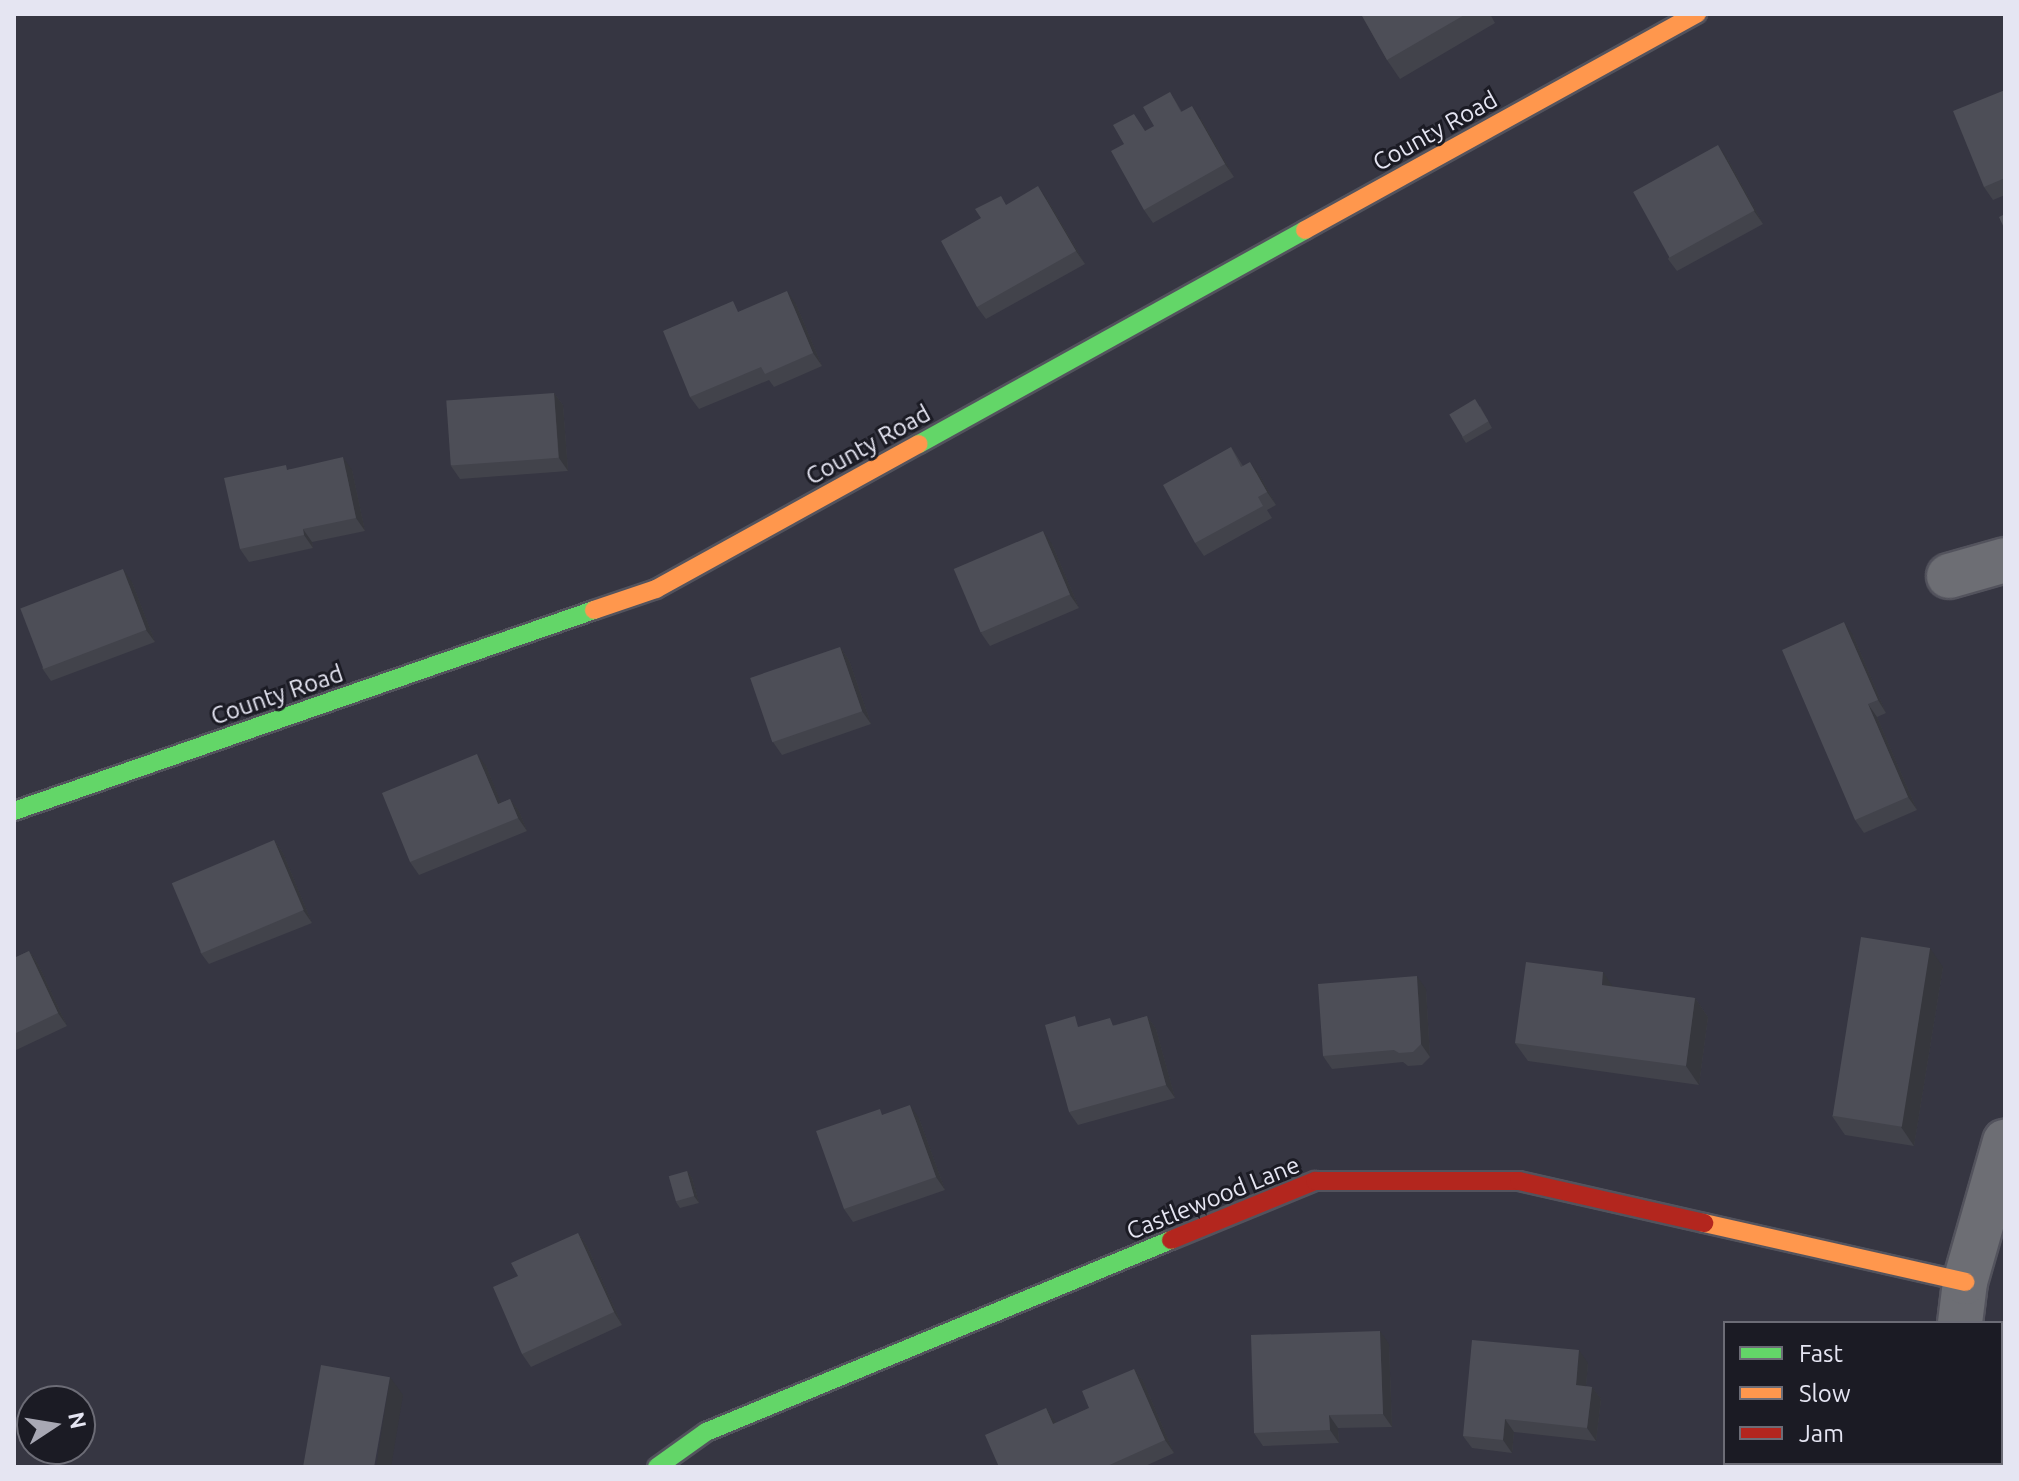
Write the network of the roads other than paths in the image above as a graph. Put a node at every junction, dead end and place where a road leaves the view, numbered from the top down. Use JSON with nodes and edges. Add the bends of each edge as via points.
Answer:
{"nodes":[{"id":1,"x":1697,"y":14,"type":"edge"},
{"id":2,"x":2005,"y":560,"type":"edge"},
{"id":3,"x":1949,"y":576,"type":"dead end"},
{"id":4,"x":14,"y":811,"type":"edge"},
{"id":5,"x":2005,"y":1142,"type":"edge"},
{"id":6,"x":1963,"y":1303,"type":"edge"},
{"id":7,"x":657,"y":1467,"type":"edge"}],
"edges":[{"from":1,"to":4,"type":"street","name":"County Road","via":[[656,589]]},
{"from":2,"to":3,"type":"street"},
{"from":5,"to":6,"type":"street"},
{"from":6,"to":7,"type":"street","name":"Castlewood Lane","via":[[1519,1181],[1315,1181],[706,1432]]}]}
